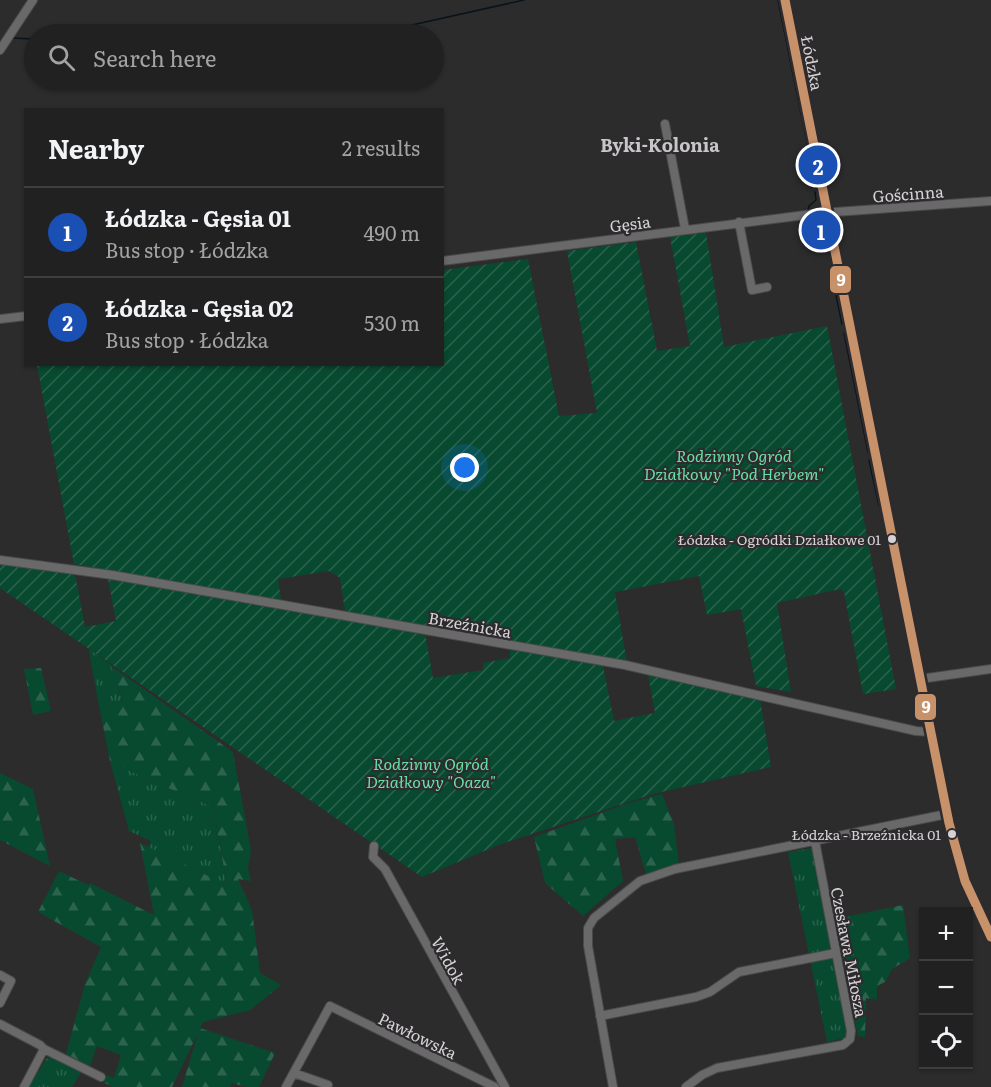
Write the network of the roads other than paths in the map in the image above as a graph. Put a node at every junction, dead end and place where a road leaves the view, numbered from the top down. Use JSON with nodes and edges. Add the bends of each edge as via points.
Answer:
{"nodes":[{"id":1,"x":33,"y":0,"type":"edge"},
{"id":2,"x":785,"y":0,"type":"edge"},
{"id":3,"x":0,"y":50,"type":"edge"},
{"id":4,"x":665,"y":124,"type":"dead end"},
{"id":5,"x":991,"y":201,"type":"edge"},
{"id":6,"x":824,"y":212,"type":"junction"},
{"id":7,"x":739,"y":222,"type":"junction"},
{"id":8,"x":685,"y":229,"type":"junction"},
{"id":9,"x":444,"y":261,"type":"edge"},
{"id":10,"x":767,"y":287,"type":"dead end"},
{"id":11,"x":24,"y":316,"type":"edge"},
{"id":12,"x":0,"y":320,"type":"edge"},
{"id":13,"x":0,"y":560,"type":"edge"},
{"id":14,"x":991,"y":669,"type":"edge"},
{"id":15,"x":920,"y":679,"type":"junction"},
{"id":16,"x":931,"y":732,"type":"junction"},
{"id":17,"x":947,"y":814,"type":"junction"},
{"id":18,"x":815,"y":841,"type":"junction"},
{"id":19,"x":374,"y":846,"type":"dead end"},
{"id":20,"x":991,"y":937,"type":"edge"},
{"id":21,"x":836,"y":953,"type":"junction"},
{"id":22,"x":0,"y":975,"type":"edge"},
{"id":23,"x":0,"y":1003,"type":"edge"},
{"id":24,"x":600,"y":1016,"type":"junction"},
{"id":25,"x":0,"y":1024,"type":"edge"},
{"id":26,"x":44,"y":1049,"type":"junction"},
{"id":27,"x":294,"y":1073,"type":"junction"},
{"id":28,"x":101,"y":1077,"type":"dead end"},
{"id":29,"x":328,"y":1085,"type":"dead end"},
{"id":30,"x":24,"y":1087,"type":"edge"},
{"id":31,"x":286,"y":1087,"type":"edge"},
{"id":32,"x":495,"y":1087,"type":"edge"},
{"id":33,"x":505,"y":1087,"type":"edge"},
{"id":34,"x":613,"y":1087,"type":"edge"},
{"id":35,"x":686,"y":1087,"type":"edge"}],
"edges":[{"from":1,"to":3,"type":"street"},
{"from":2,"to":6,"type":"main road","name":"Łódzka"},
{"from":4,"to":8,"type":"street"},
{"from":5,"to":6,"type":"street","name":"Gościnna"},
{"from":6,"to":7,"type":"street","name":"Gęsia"},
{"from":6,"to":15,"type":"main road","name":"Łódzka"},
{"from":7,"to":8,"type":"street","name":"Gęsia"},
{"from":7,"to":10,"type":"street","via":[[752,290]]},
{"from":8,"to":9,"type":"street","name":"Gęsia"},
{"from":11,"to":12,"type":"street"},
{"from":13,"to":16,"type":"street","name":"Brzeźnicka","via":[[112,575],[625,665]]},
{"from":14,"to":15,"type":"street"},
{"from":15,"to":16,"type":"main road","name":"Łódzka"},
{"from":16,"to":17,"type":"main road","name":"Łódzka"},
{"from":17,"to":18,"type":"street"},
{"from":17,"to":20,"type":"main road","name":"Łódzka","via":[[965,881]]},
{"from":18,"to":21,"type":"street","name":"Czesława Miłosza"},
{"from":18,"to":24,"type":"street","via":[[650,876],[628,889],[588,928]]},
{"from":19,"to":33,"type":"street","name":"Widok","via":[[373,857],[385,869]]},
{"from":21,"to":24,"type":"street","via":[[739,972],[696,997]]},
{"from":21,"to":35,"type":"street","name":"Czesława Miłosza","via":[[851,1032],[846,1044],[717,1068]]},
{"from":22,"to":23,"type":"street","via":[[11,981]]},
{"from":24,"to":34,"type":"street"},
{"from":25,"to":26,"type":"street"},
{"from":26,"to":28,"type":"street"},
{"from":26,"to":30,"type":"street"},
{"from":27,"to":29,"type":"street"},
{"from":27,"to":31,"type":"street"},
{"from":27,"to":32,"type":"street","name":"Pawłowska","via":[[330,1006]]}]}
